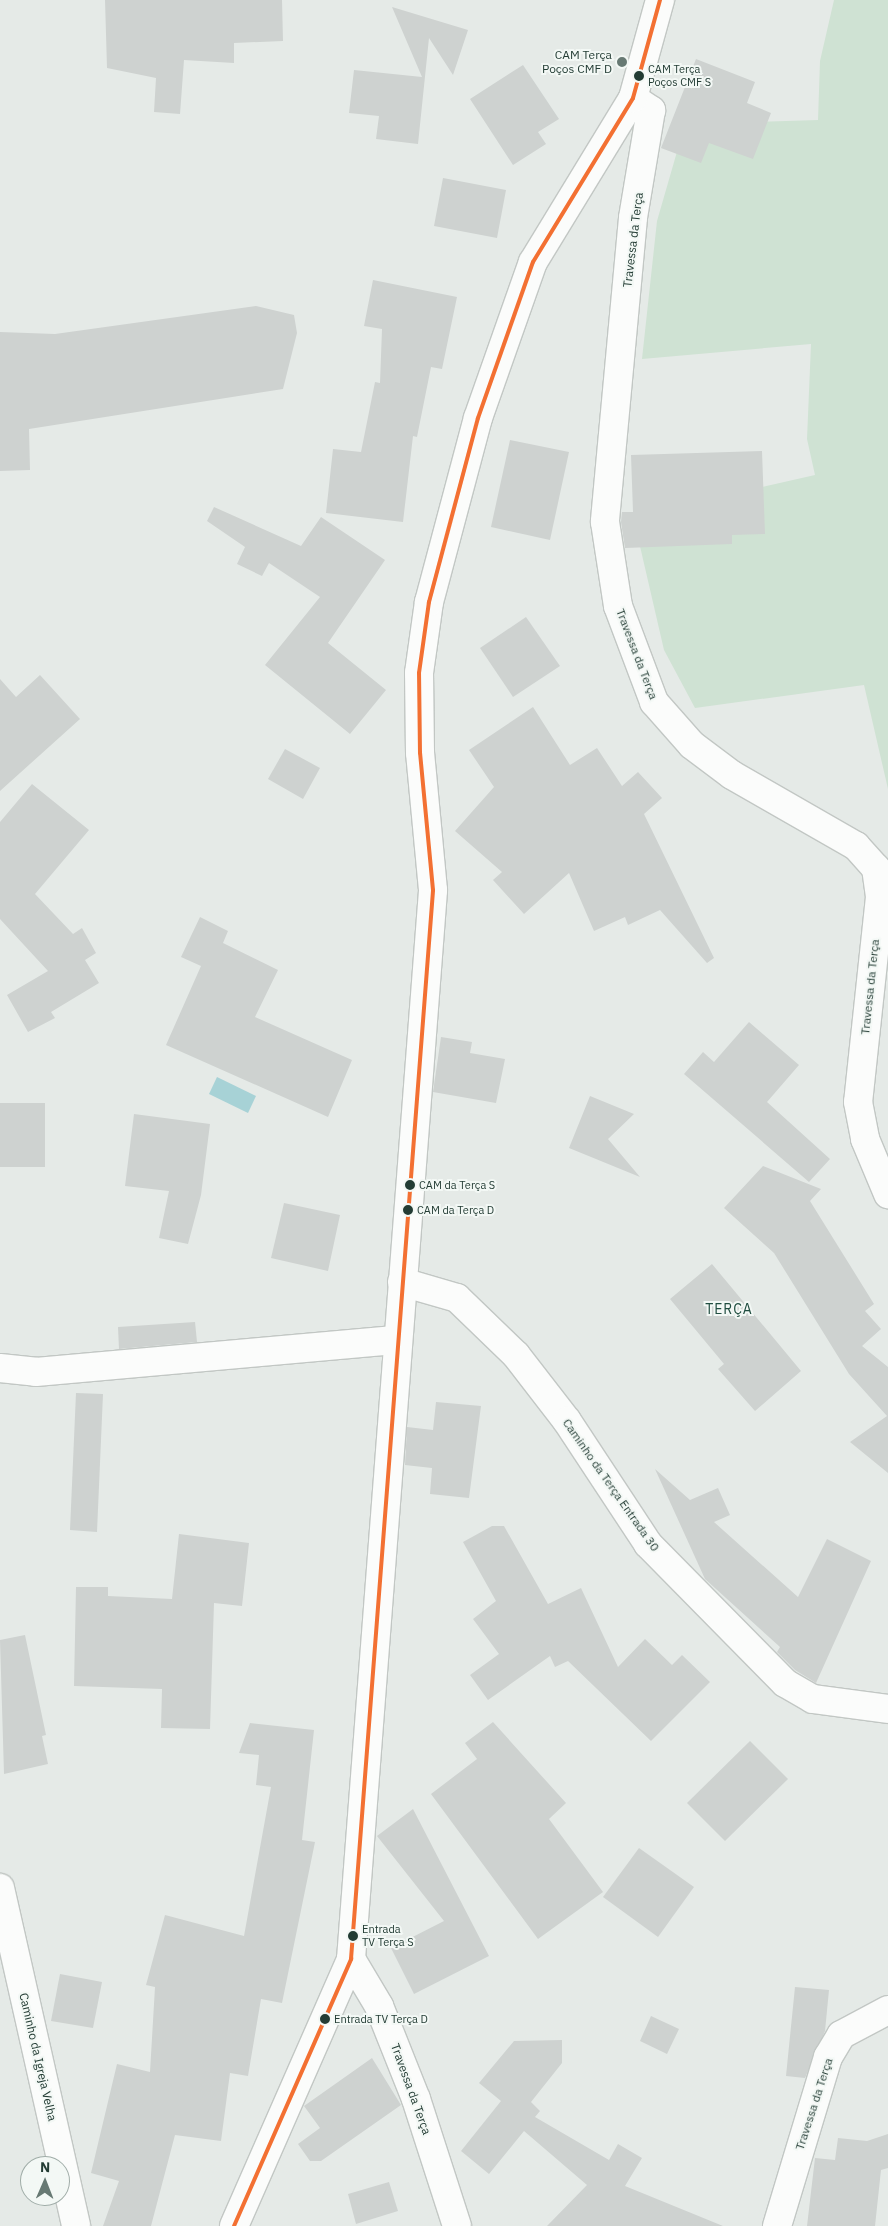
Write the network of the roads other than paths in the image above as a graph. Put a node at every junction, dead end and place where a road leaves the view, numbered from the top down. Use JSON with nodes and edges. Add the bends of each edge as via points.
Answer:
{"nodes":[{"id":1,"x":660,"y":0,"type":"edge"},
{"id":2,"x":633,"y":98,"type":"junction"},
{"id":3,"x":888,"y":1194,"type":"edge"},
{"id":4,"x":402,"y":1282,"type":"junction"},
{"id":5,"x":398,"y":1340,"type":"junction"},
{"id":6,"x":0,"y":1368,"type":"edge"},
{"id":7,"x":888,"y":1709,"type":"edge"},
{"id":8,"x":0,"y":1888,"type":"edge"},
{"id":9,"x":351,"y":1958,"type":"junction"},
{"id":10,"x":888,"y":2010,"type":"edge"},
{"id":11,"x":76,"y":2226,"type":"edge"},
{"id":12,"x":234,"y":2226,"type":"edge"},
{"id":13,"x":457,"y":2226,"type":"edge"},
{"id":14,"x":777,"y":2226,"type":"edge"}],
"edges":[{"from":1,"to":2,"type":"street"},
{"from":2,"to":3,"type":"street","name":"Travessa da Terça","via":[[651,110],[633,218],[605,522],[618,606],[654,702],[692,745],[732,775],[856,846],[876,868],[880,897],[858,1102],[865,1139]]},
{"from":2,"to":4,"type":"street","via":[[533,262],[478,418],[429,602],[419,673],[420,753],[433,890]]},
{"from":4,"to":5,"type":"street"},
{"from":4,"to":7,"type":"street","name":"Caminho da Terça Entrada 30","via":[[457,1298],[516,1355],[566,1421],[648,1544],[785,1683],[813,1699],[845,1706]]},
{"from":5,"to":6,"type":"street","via":[[36,1372]]},
{"from":5,"to":9,"type":"street"},
{"from":8,"to":11,"type":"street","name":"Caminho da Igreja Velha"},
{"from":9,"to":12,"type":"street"},
{"from":9,"to":13,"type":"street","name":"Travessa da Terça","via":[[379,2006],[412,2089]]},
{"from":10,"to":14,"type":"street","name":"Travessa da Terça","via":[[841,2035],[828,2057]]}]}
